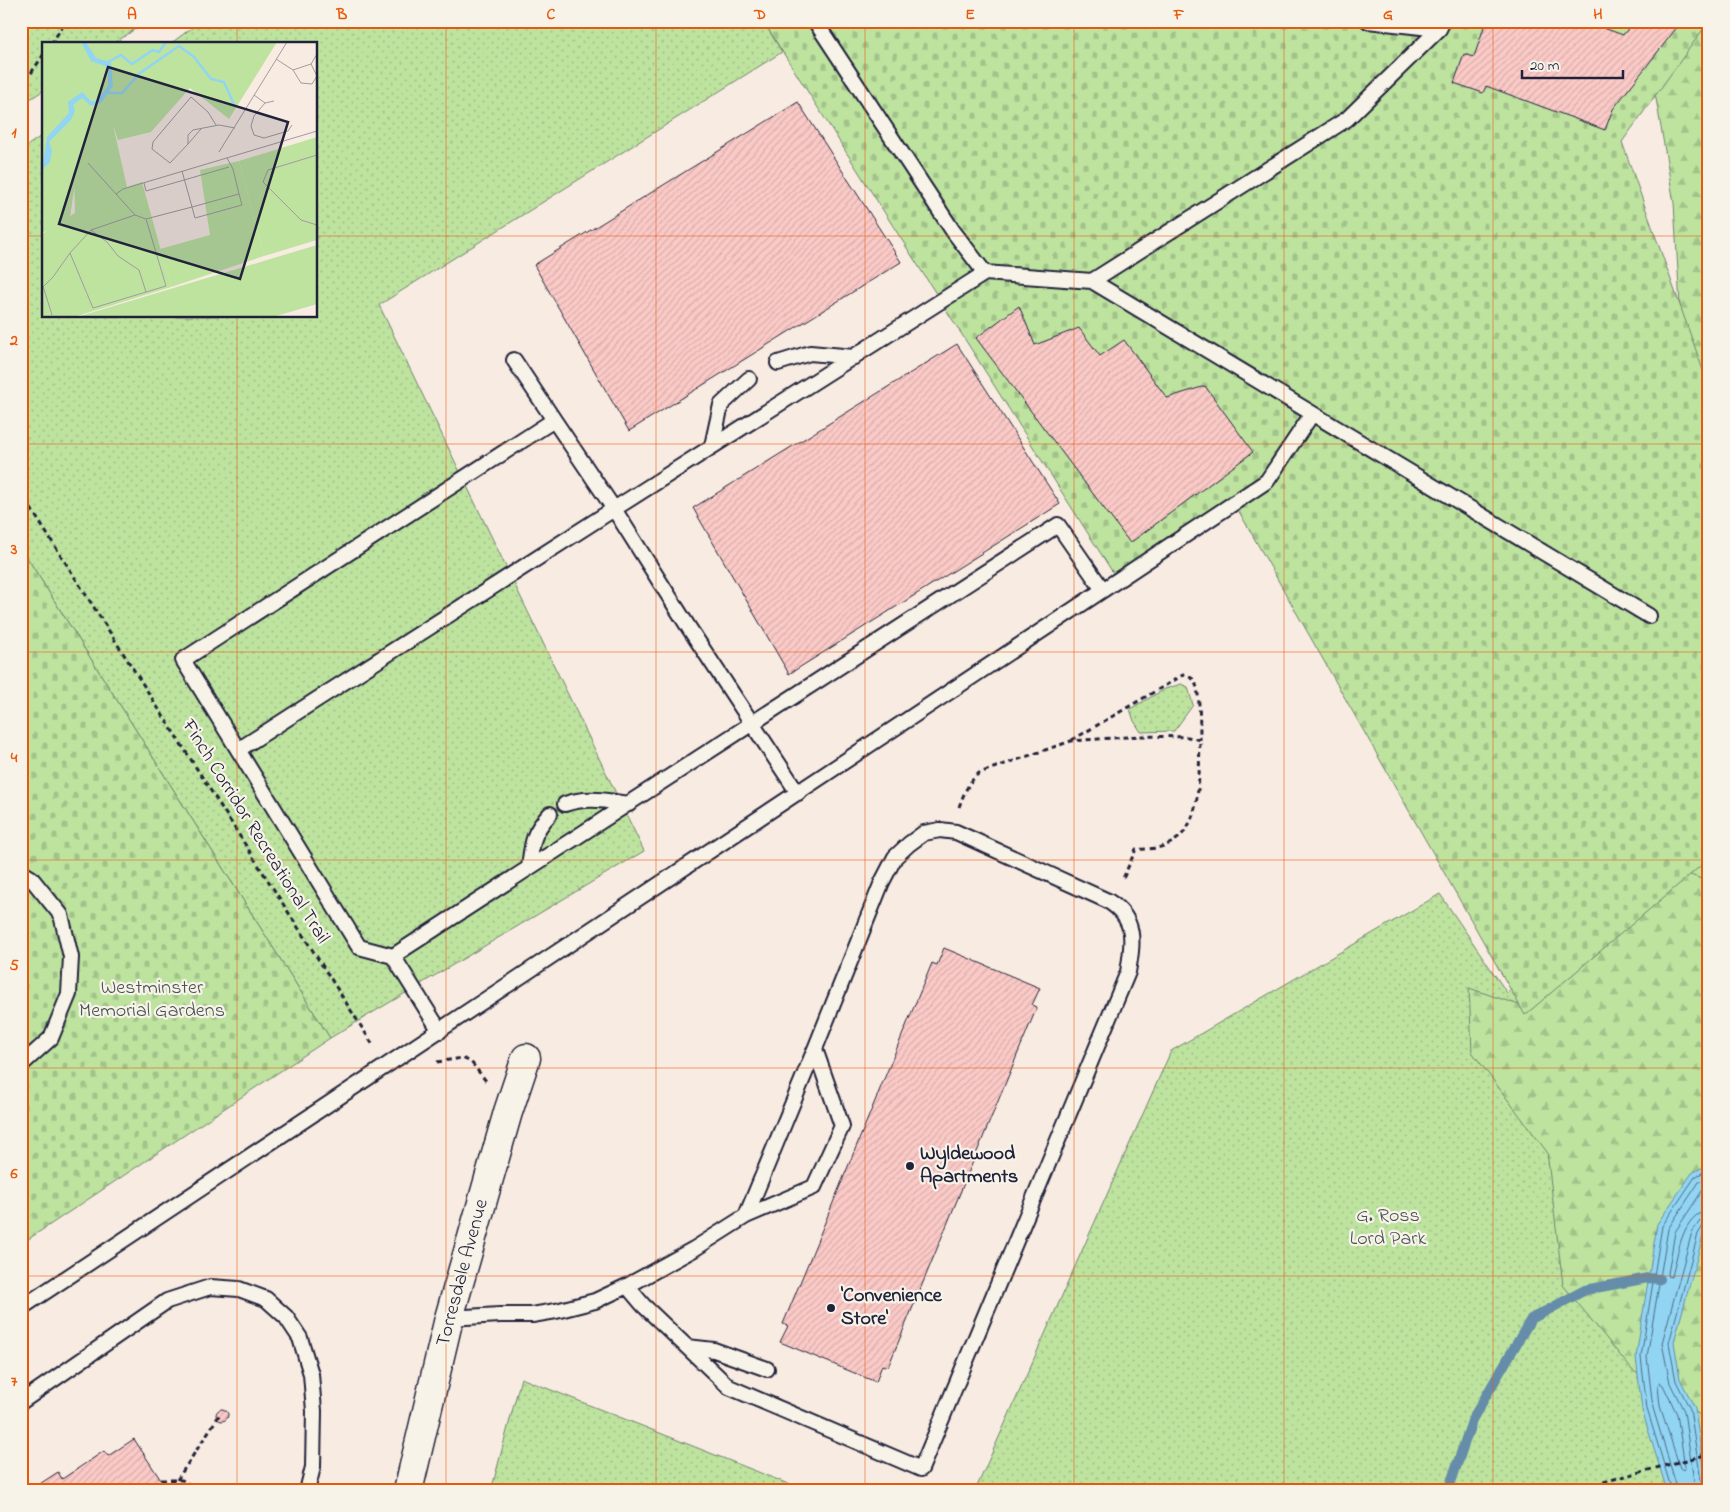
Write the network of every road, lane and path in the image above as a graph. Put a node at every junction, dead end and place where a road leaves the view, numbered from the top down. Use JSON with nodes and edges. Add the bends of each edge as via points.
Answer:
{"nodes":[{"id":1,"x":66,"y":21,"type":"edge"},
{"id":2,"x":815,"y":21,"type":"edge"},
{"id":3,"x":1368,"y":21,"type":"edge"},
{"id":4,"x":1441,"y":25,"type":"edge"},
{"id":5,"x":52,"y":42,"type":"edge"},
{"id":6,"x":42,"y":57,"type":"edge"},
{"id":7,"x":21,"y":88,"type":"edge"},
{"id":8,"x":985,"y":273,"type":"junction"},
{"id":9,"x":1092,"y":281,"type":"junction"},
{"id":10,"x":854,"y":357,"type":"junction"},
{"id":11,"x":514,"y":360,"type":"dead end"},
{"id":12,"x":778,"y":362,"type":"dead end"},
{"id":13,"x":749,"y":379,"type":"dead end"},
{"id":14,"x":1312,"y":414,"type":"junction"},
{"id":15,"x":554,"y":420,"type":"junction"},
{"id":16,"x":712,"y":446,"type":"junction"},
{"id":17,"x":21,"y":493,"type":"edge"},
{"id":18,"x":614,"y":509,"type":"junction"},
{"id":19,"x":1104,"y":590,"type":"junction"},
{"id":20,"x":1649,"y":616,"type":"dead end"},
{"id":21,"x":752,"y":724,"type":"junction"},
{"id":22,"x":1200,"y":740,"type":"junction"},
{"id":23,"x":1071,"y":741,"type":"junction"},
{"id":24,"x":238,"y":750,"type":"junction"},
{"id":25,"x":798,"y":794,"type":"junction"},
{"id":26,"x":565,"y":804,"type":"dead end"},
{"id":27,"x":629,"y":804,"type":"junction"},
{"id":28,"x":959,"y":808,"type":"dead end"},
{"id":29,"x":550,"y":814,"type":"dead end"},
{"id":30,"x":529,"y":868,"type":"junction"},
{"id":31,"x":21,"y":872,"type":"edge"},
{"id":32,"x":1119,"y":887,"type":"dead end"},
{"id":33,"x":393,"y":956,"type":"junction"},
{"id":34,"x":440,"y":1031,"type":"junction"},
{"id":35,"x":816,"y":1049,"type":"junction"},
{"id":36,"x":526,"y":1058,"type":"dead end"},
{"id":37,"x":394,"y":1062,"type":"junction"},
{"id":38,"x":21,"y":1065,"type":"edge"},
{"id":39,"x":508,"y":1112,"type":"junction"},
{"id":40,"x":746,"y":1216,"type":"junction"},
{"id":41,"x":627,"y":1286,"type":"junction"},
{"id":42,"x":21,"y":1308,"type":"edge"},
{"id":43,"x":449,"y":1318,"type":"junction"},
{"id":44,"x":687,"y":1348,"type":"junction"},
{"id":45,"x":767,"y":1369,"type":"dead end"},
{"id":46,"x":21,"y":1402,"type":"edge"},
{"id":47,"x":220,"y":1414,"type":"dead end"},
{"id":48,"x":1709,"y":1454,"type":"edge"},
{"id":49,"x":161,"y":1480,"type":"dead end"},
{"id":50,"x":177,"y":1480,"type":"junction"},
{"id":51,"x":200,"y":1491,"type":"edge"},
{"id":52,"x":307,"y":1491,"type":"edge"},
{"id":53,"x":408,"y":1491,"type":"edge"},
{"id":54,"x":1578,"y":1491,"type":"edge"}],
"edges":[{"from":1,"to":5,"type":"path"},
{"from":2,"to":8,"type":"lane","via":[[953,231]]},
{"from":3,"to":4,"type":"lane"},
{"from":4,"to":9,"type":"lane","via":[[1347,119]]},
{"from":6,"to":7,"type":"path"},
{"from":8,"to":9,"type":"lane"},
{"from":8,"to":10,"type":"lane"},
{"from":9,"to":14,"type":"lane"},
{"from":10,"to":12,"type":"lane","via":[[810,353]]},
{"from":10,"to":16,"type":"lane"},
{"from":11,"to":15,"type":"lane"},
{"from":13,"to":16,"type":"lane","via":[[721,405]]},
{"from":14,"to":19,"type":"lane","via":[[1267,481]]},
{"from":14,"to":20,"type":"lane"},
{"from":15,"to":18,"type":"lane"},
{"from":15,"to":24,"type":"lane","via":[[183,660]]},
{"from":16,"to":18,"type":"lane"},
{"from":17,"to":37,"type":"path","name":"Finch Corridor Recreational Trail","via":[[378,1054]]},
{"from":18,"to":21,"type":"lane"},
{"from":18,"to":24,"type":"lane"},
{"from":19,"to":21,"type":"lane","via":[[1058,525]]},
{"from":19,"to":25,"type":"lane"},
{"from":21,"to":25,"type":"lane"},
{"from":21,"to":27,"type":"lane"},
{"from":22,"to":23,"type":"path","via":[[1165,736]]},
{"from":22,"to":23,"type":"path","via":[[1194,680],[1183,675]]},
{"from":22,"to":32,"type":"path","via":[[1192,821],[1172,843],[1158,848],[1136,849]]},
{"from":23,"to":28,"type":"path","via":[[979,773],[970,781]]},
{"from":24,"to":33,"type":"lane","via":[[359,947]]},
{"from":25,"to":34,"type":"lane"},
{"from":26,"to":27,"type":"lane","via":[[592,798]]},
{"from":27,"to":30,"type":"lane"},
{"from":29,"to":30,"type":"lane","via":[[539,825],[532,842]]},
{"from":30,"to":33,"type":"lane"},
{"from":31,"to":38,"type":"lane","via":[[31,878],[61,915],[71,957],[69,994],[50,1038]]},
{"from":33,"to":34,"type":"lane"},
{"from":34,"to":37,"type":"lane"},
{"from":35,"to":40,"type":"lane"},
{"from":35,"to":40,"type":"lane","via":[[842,1126],[814,1187]]},
{"from":35,"to":44,"type":"lane","via":[[882,882],[895,857],[924,833],[956,832],[1108,900],[1129,922],[1132,947],[1128,972],[921,1469],[729,1387]]},
{"from":36,"to":39,"type":"street","name":"Torresdale Avenue"},
{"from":37,"to":39,"type":"path","via":[[444,1062],[462,1058],[471,1062]]},
{"from":37,"to":42,"type":"lane"},
{"from":39,"to":43,"type":"street","name":"Torresdale Avenue"},
{"from":40,"to":41,"type":"lane"},
{"from":41,"to":43,"type":"lane","via":[[594,1301],[556,1311]]},
{"from":41,"to":44,"type":"lane"},
{"from":43,"to":53,"type":"street","name":"Torresdale Avenue"},
{"from":44,"to":45,"type":"lane","via":[[714,1350]]},
{"from":46,"to":52,"type":"lane","via":[[167,1301],[210,1287],[239,1290],[266,1299],[286,1317],[300,1338],[311,1374],[314,1411],[313,1467]]},
{"from":47,"to":50,"type":"path"},
{"from":48,"to":54,"type":"path"},
{"from":49,"to":50,"type":"path"},
{"from":50,"to":51,"type":"path"}]}
